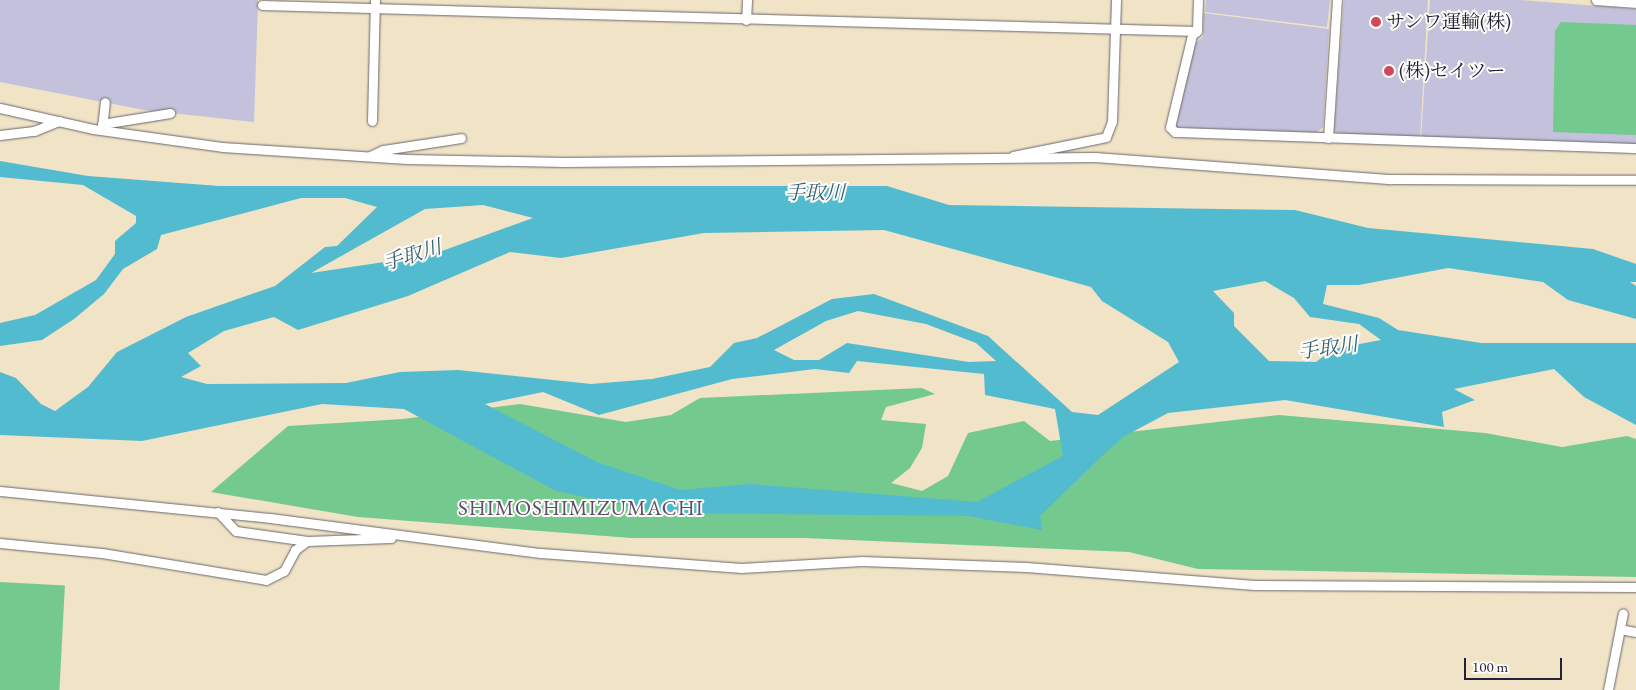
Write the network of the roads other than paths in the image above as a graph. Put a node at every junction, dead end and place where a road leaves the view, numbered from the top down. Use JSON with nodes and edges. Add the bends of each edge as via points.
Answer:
{"nodes":[{"id":1,"x":747,"y":0,"type":"edge"},
{"id":2,"x":1116,"y":0,"type":"edge"},
{"id":3,"x":1198,"y":0,"type":"edge"},
{"id":4,"x":1337,"y":0,"type":"edge"},
{"id":5,"x":1596,"y":0,"type":"edge"},
{"id":6,"x":1636,"y":3,"type":"edge"},
{"id":7,"x":375,"y":4,"type":"edge"},
{"id":8,"x":262,"y":5,"type":"dead end"},
{"id":9,"x":746,"y":20,"type":"junction"},
{"id":10,"x":1115,"y":29,"type":"junction"},
{"id":11,"x":1197,"y":31,"type":"junction"},
{"id":12,"x":105,"y":102,"type":"dead end"},
{"id":13,"x":0,"y":108,"type":"edge"},
{"id":14,"x":170,"y":114,"type":"dead end"},
{"id":15,"x":59,"y":121,"type":"junction"},
{"id":16,"x":372,"y":121,"type":"dead end"},
{"id":17,"x":102,"y":127,"type":"junction"},
{"id":18,"x":0,"y":135,"type":"edge"},
{"id":19,"x":461,"y":138,"type":"dead end"},
{"id":20,"x":1328,"y":138,"type":"junction"},
{"id":21,"x":1636,"y":148,"type":"edge"},
{"id":22,"x":370,"y":156,"type":"junction"},
{"id":23,"x":1008,"y":158,"type":"junction"},
{"id":24,"x":1636,"y":180,"type":"edge"},
{"id":25,"x":0,"y":491,"type":"edge"},
{"id":26,"x":218,"y":512,"type":"junction"},
{"id":27,"x":409,"y":536,"type":"junction"},
{"id":28,"x":307,"y":540,"type":"junction"},
{"id":29,"x":0,"y":543,"type":"edge"},
{"id":30,"x":1636,"y":587,"type":"edge"},
{"id":31,"x":1623,"y":613,"type":"dead end"},
{"id":32,"x":1620,"y":629,"type":"junction"},
{"id":33,"x":1636,"y":632,"type":"edge"},
{"id":34,"x":1608,"y":690,"type":"edge"}],
"edges":[{"from":1,"to":9,"type":"street"},
{"from":2,"to":10,"type":"street"},
{"from":3,"to":11,"type":"street"},
{"from":4,"to":20,"type":"street"},
{"from":5,"to":6,"type":"street"},
{"from":7,"to":8,"type":"street"},
{"from":7,"to":9,"type":"street"},
{"from":7,"to":16,"type":"street"},
{"from":9,"to":10,"type":"street"},
{"from":10,"to":11,"type":"street"},
{"from":10,"to":23,"type":"street","via":[[1112,121],[1106,137]]},
{"from":11,"to":20,"type":"street","via":[[1192,35],[1170,126],[1175,132]]},
{"from":12,"to":17,"type":"street"},
{"from":13,"to":15,"type":"street"},
{"from":14,"to":17,"type":"street"},
{"from":15,"to":17,"type":"street"},
{"from":15,"to":18,"type":"street","via":[[34,131]]},
{"from":17,"to":22,"type":"street","via":[[222,147]]},
{"from":19,"to":22,"type":"street","via":[[383,150]]},
{"from":20,"to":21,"type":"street"},
{"from":22,"to":23,"type":"street","via":[[564,162]]},
{"from":23,"to":24,"type":"street","via":[[1095,157],[1390,179]]},
{"from":25,"to":26,"type":"street"},
{"from":26,"to":27,"type":"street"},
{"from":26,"to":28,"type":"street","via":[[236,531]]},
{"from":27,"to":28,"type":"street"},
{"from":27,"to":30,"type":"street","via":[[541,553],[741,568],[862,561],[1026,567],[1254,585]]},
{"from":28,"to":29,"type":"street","via":[[295,550],[284,571],[266,580],[102,552]]},
{"from":31,"to":32,"type":"street"},
{"from":32,"to":33,"type":"street"},
{"from":32,"to":34,"type":"street"}]}
